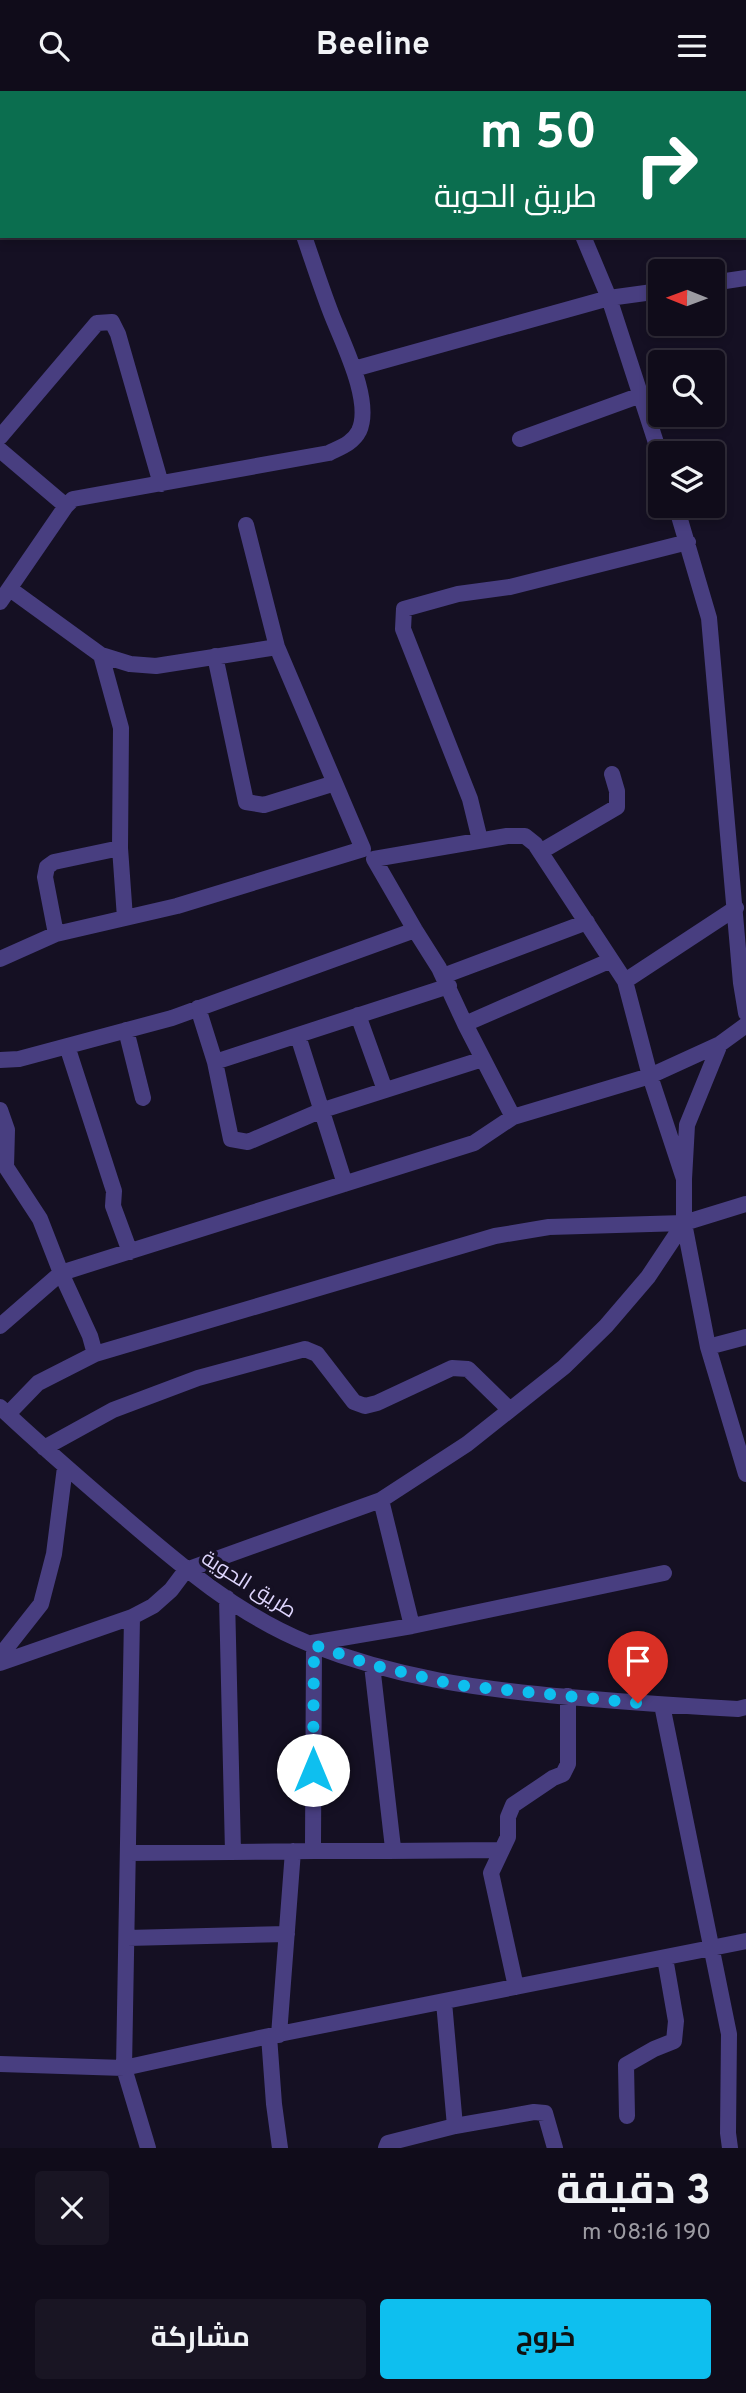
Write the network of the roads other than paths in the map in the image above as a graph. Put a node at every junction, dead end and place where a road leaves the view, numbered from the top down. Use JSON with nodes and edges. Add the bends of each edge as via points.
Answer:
{"nodes":[{"id":1,"x":305,"y":238,"type":"edge"},
{"id":2,"x":584,"y":238,"type":"edge"},
{"id":3,"x":746,"y":278,"type":"edge"},
{"id":4,"x":725,"y":281,"type":"edge"},
{"id":5,"x":648,"y":293,"type":"edge"},
{"id":6,"x":609,"y":298,"type":"junction"},
{"id":7,"x":354,"y":369,"type":"junction"},
{"id":8,"x":640,"y":395,"type":"junction"},
{"id":9,"x":0,"y":437,"type":"edge"},
{"id":10,"x":520,"y":439,"type":"dead end"},
{"id":11,"x":656,"y":441,"type":"edge"},
{"id":12,"x":0,"y":450,"type":"edge"},
{"id":13,"x":160,"y":484,"type":"junction"},
{"id":14,"x":66,"y":506,"type":"junction"},
{"id":15,"x":680,"y":518,"type":"edge"},
{"id":16,"x":246,"y":525,"type":"dead end"},
{"id":17,"x":688,"y":542,"type":"junction"},
{"id":18,"x":5,"y":595,"type":"edge"},
{"id":19,"x":277,"y":647,"type":"junction"},
{"id":20,"x":101,"y":655,"type":"junction"},
{"id":21,"x":215,"y":656,"type":"junction"},
{"id":22,"x":612,"y":774,"type":"dead end"},
{"id":23,"x":335,"y":783,"type":"junction"},
{"id":24,"x":480,"y":840,"type":"junction"},
{"id":25,"x":120,"y":848,"type":"junction"},
{"id":26,"x":540,"y":852,"type":"junction"},
{"id":27,"x":369,"y":854,"type":"junction"},
{"id":28,"x":736,"y":908,"type":"junction"},
{"id":29,"x":125,"y":918,"type":"junction"},
{"id":30,"x":587,"y":922,"type":"junction"},
{"id":31,"x":415,"y":930,"type":"junction"},
{"id":32,"x":56,"y":934,"type":"junction"},
{"id":33,"x":0,"y":959,"type":"edge"},
{"id":34,"x":610,"y":961,"type":"junction"},
{"id":35,"x":446,"y":981,"type":"junction"},
{"id":36,"x":625,"y":981,"type":"junction"},
{"id":37,"x":198,"y":1008,"type":"junction"},
{"id":38,"x":746,"y":1013,"type":"edge"},
{"id":39,"x":358,"y":1015,"type":"junction"},
{"id":40,"x":465,"y":1024,"type":"junction"},
{"id":41,"x":746,"y":1025,"type":"edge"},
{"id":42,"x":126,"y":1030,"type":"junction"},
{"id":43,"x":298,"y":1036,"type":"junction"},
{"id":44,"x":720,"y":1044,"type":"junction"},
{"id":45,"x":67,"y":1046,"type":"junction"},
{"id":46,"x":483,"y":1059,"type":"junction"},
{"id":47,"x":0,"y":1060,"type":"edge"},
{"id":48,"x":215,"y":1062,"type":"junction"},
{"id":49,"x":650,"y":1076,"type":"junction"},
{"id":50,"x":385,"y":1090,"type":"junction"},
{"id":51,"x":143,"y":1098,"type":"dead end"},
{"id":52,"x":0,"y":1110,"type":"edge"},
{"id":53,"x":320,"y":1111,"type":"junction"},
{"id":54,"x":513,"y":1117,"type":"junction"},
{"id":55,"x":3,"y":1169,"type":"edge"},
{"id":56,"x":684,"y":1179,"type":"junction"},
{"id":57,"x":345,"y":1184,"type":"junction"},
{"id":58,"x":746,"y":1204,"type":"edge"},
{"id":59,"x":684,"y":1223,"type":"junction"},
{"id":60,"x":130,"y":1252,"type":"junction"},
{"id":61,"x":61,"y":1273,"type":"junction"},
{"id":62,"x":0,"y":1326,"type":"edge"},
{"id":63,"x":746,"y":1336,"type":"edge"},
{"id":64,"x":708,"y":1347,"type":"junction"},
{"id":65,"x":95,"y":1354,"type":"junction"},
{"id":66,"x":510,"y":1410,"type":"junction"},
{"id":67,"x":4,"y":1411,"type":"edge"},
{"id":68,"x":44,"y":1448,"type":"junction"},
{"id":69,"x":65,"y":1467,"type":"junction"},
{"id":70,"x":746,"y":1474,"type":"edge"},
{"id":71,"x":381,"y":1500,"type":"junction"},
{"id":72,"x":186,"y":1570,"type":"junction"},
{"id":73,"x":664,"y":1573,"type":"dead end"},
{"id":74,"x":227,"y":1598,"type":"junction"},
{"id":75,"x":132,"y":1617,"type":"junction"},
{"id":76,"x":412,"y":1626,"type":"junction"},
{"id":77,"x":312,"y":1644,"type":"junction"},
{"id":78,"x":0,"y":1656,"type":"edge"},
{"id":79,"x":0,"y":1663,"type":"edge"},
{"id":80,"x":372,"y":1665,"type":"junction"},
{"id":81,"x":568,"y":1696,"type":"junction"},
{"id":82,"x":662,"y":1705,"type":"junction"},
{"id":83,"x":744,"y":1709,"type":"edge"},
{"id":84,"x":501,"y":1850,"type":"junction"},
{"id":85,"x":293,"y":1851,"type":"junction"},
{"id":86,"x":315,"y":1851,"type":"junction"},
{"id":87,"x":388,"y":1851,"type":"junction"},
{"id":88,"x":233,"y":1852,"type":"junction"},
{"id":89,"x":128,"y":1853,"type":"junction"},
{"id":90,"x":287,"y":1934,"type":"junction"},
{"id":91,"x":127,"y":1938,"type":"junction"},
{"id":92,"x":746,"y":1941,"type":"edge"},
{"id":93,"x":711,"y":1948,"type":"junction"},
{"id":94,"x":664,"y":1958,"type":"junction"},
{"id":95,"x":516,"y":1987,"type":"junction"},
{"id":96,"x":444,"y":2002,"type":"junction"},
{"id":97,"x":274,"y":2035,"type":"junction"},
{"id":98,"x":0,"y":2064,"type":"edge"},
{"id":99,"x":124,"y":2068,"type":"junction"},
{"id":100,"x":627,"y":2116,"type":"dead end"},
{"id":101,"x":455,"y":2126,"type":"junction"},
{"id":102,"x":148,"y":2148,"type":"edge"},
{"id":103,"x":280,"y":2148,"type":"edge"},
{"id":104,"x":386,"y":2148,"type":"edge"},
{"id":105,"x":555,"y":2148,"type":"edge"},
{"id":106,"x":730,"y":2148,"type":"edge"}],
"edges":[{"from":1,"to":7,"type":"street"},
{"from":2,"to":6,"type":"street"},
{"from":3,"to":4,"type":"street"},
{"from":5,"to":6,"type":"street"},
{"from":6,"to":7,"type":"street"},
{"from":6,"to":8,"type":"street"},
{"from":7,"to":13,"type":"street","via":[[362,424],[348,444],[329,453]]},
{"from":8,"to":10,"type":"street"},
{"from":8,"to":11,"type":"street"},
{"from":9,"to":13,"type":"street","via":[[97,323],[111,322]]},
{"from":12,"to":14,"type":"street"},
{"from":13,"to":14,"type":"street","via":[[73,499]]},
{"from":14,"to":18,"type":"street"},
{"from":15,"to":17,"type":"street"},
{"from":16,"to":19,"type":"street"},
{"from":17,"to":24,"type":"street","via":[[404,609],[403,629],[470,799]]},
{"from":17,"to":28,"type":"street","via":[[709,618]]},
{"from":18,"to":20,"type":"street"},
{"from":19,"to":21,"type":"street"},
{"from":19,"to":23,"type":"street"},
{"from":20,"to":21,"type":"street","via":[[156,666]]},
{"from":20,"to":25,"type":"street","via":[[121,728]]},
{"from":21,"to":23,"type":"street","via":[[246,802],[264,805]]},
{"from":22,"to":26,"type":"street","via":[[617,807]]},
{"from":23,"to":27,"type":"street"},
{"from":24,"to":26,"type":"street","via":[[524,836]]},
{"from":24,"to":27,"type":"street"},
{"from":25,"to":29,"type":"street"},
{"from":25,"to":32,"type":"street","via":[[47,867]]},
{"from":26,"to":30,"type":"street"},
{"from":27,"to":29,"type":"street"},
{"from":27,"to":31,"type":"street"},
{"from":28,"to":36,"type":"street"},
{"from":28,"to":38,"type":"street"},
{"from":29,"to":32,"type":"street"},
{"from":30,"to":34,"type":"street"},
{"from":30,"to":35,"type":"street"},
{"from":31,"to":35,"type":"street"},
{"from":31,"to":37,"type":"street"},
{"from":32,"to":33,"type":"street"},
{"from":34,"to":36,"type":"street"},
{"from":34,"to":40,"type":"street"},
{"from":35,"to":39,"type":"street"},
{"from":35,"to":40,"type":"street"},
{"from":36,"to":49,"type":"street"},
{"from":37,"to":42,"type":"street"},
{"from":37,"to":48,"type":"street"},
{"from":39,"to":43,"type":"street"},
{"from":39,"to":50,"type":"street"},
{"from":40,"to":46,"type":"street"},
{"from":41,"to":44,"type":"street"},
{"from":42,"to":45,"type":"street"},
{"from":42,"to":51,"type":"street"},
{"from":43,"to":48,"type":"street"},
{"from":43,"to":53,"type":"street"},
{"from":44,"to":49,"type":"street"},
{"from":44,"to":56,"type":"street","via":[[687,1125]]},
{"from":45,"to":47,"type":"street"},
{"from":45,"to":60,"type":"street"},
{"from":46,"to":50,"type":"street"},
{"from":46,"to":54,"type":"street"},
{"from":48,"to":53,"type":"street","via":[[231,1139],[248,1142]]},
{"from":49,"to":54,"type":"street"},
{"from":49,"to":56,"type":"street"},
{"from":50,"to":53,"type":"street"},
{"from":52,"to":55,"type":"street","via":[[7,1130]]},
{"from":53,"to":57,"type":"street"},
{"from":54,"to":57,"type":"street","via":[[474,1143]]},
{"from":55,"to":61,"type":"street","via":[[40,1219]]},
{"from":56,"to":59,"type":"street"},
{"from":57,"to":60,"type":"street"},
{"from":58,"to":59,"type":"street"},
{"from":59,"to":64,"type":"street"},
{"from":59,"to":65,"type":"street","via":[[549,1227],[495,1236]]},
{"from":59,"to":66,"type":"street","via":[[648,1277],[606,1326]]},
{"from":60,"to":61,"type":"street"},
{"from":61,"to":62,"type":"street"},
{"from":61,"to":65,"type":"street"},
{"from":63,"to":64,"type":"street"},
{"from":64,"to":70,"type":"street"},
{"from":65,"to":67,"type":"street","via":[[38,1383]]},
{"from":66,"to":68,"type":"street","via":[[468,1369],[452,1368],[365,1406],[354,1402],[317,1354],[305,1349],[198,1378],[113,1410]]},
{"from":66,"to":71,"type":"street"},
{"from":67,"to":68,"type":"street","name":"طريق الحوية"},
{"from":68,"to":69,"type":"street","name":"طريق الحوية"},
{"from":69,"to":72,"type":"street","name":"طريق الحوية"},
{"from":69,"to":78,"type":"street","via":[[54,1554],[41,1604]]},
{"from":71,"to":72,"type":"street"},
{"from":71,"to":76,"type":"street"},
{"from":72,"to":74,"type":"street","name":"طريق الحوية"},
{"from":72,"to":75,"type":"street","via":[[162,1598]]},
{"from":73,"to":76,"type":"street"},
{"from":74,"to":77,"type":"street","name":"طريق الحوية"},
{"from":74,"to":88,"type":"street"},
{"from":75,"to":79,"type":"street"},
{"from":75,"to":89,"type":"street"},
{"from":76,"to":77,"type":"street"},
{"from":77,"to":80,"type":"street","name":"طريق الحوية"},
{"from":77,"to":86,"type":"street"},
{"from":80,"to":81,"type":"street","name":"طريق الحوية","via":[[456,1685]]},
{"from":80,"to":87,"type":"street","via":[[393,1848]]},
{"from":81,"to":82,"type":"street","name":"طريق الحوية"},
{"from":81,"to":84,"type":"street","via":[[568,1764],[563,1774],[513,1805]]},
{"from":82,"to":83,"type":"street","name":"طريق الحوية"},
{"from":82,"to":93,"type":"street"},
{"from":84,"to":87,"type":"street"},
{"from":84,"to":95,"type":"street","via":[[491,1873]]},
{"from":85,"to":86,"type":"street"},
{"from":85,"to":88,"type":"street"},
{"from":85,"to":90,"type":"street"},
{"from":86,"to":87,"type":"street"},
{"from":88,"to":89,"type":"street"},
{"from":89,"to":91,"type":"street"},
{"from":90,"to":91,"type":"street"},
{"from":90,"to":97,"type":"street"},
{"from":91,"to":99,"type":"street"},
{"from":92,"to":93,"type":"street"},
{"from":93,"to":94,"type":"street"},
{"from":93,"to":106,"type":"street","via":[[729,2034]]},
{"from":94,"to":95,"type":"street"},
{"from":94,"to":100,"type":"street","via":[[676,2021],[674,2041],[626,2065]]},
{"from":95,"to":96,"type":"street"},
{"from":96,"to":97,"type":"street"},
{"from":96,"to":101,"type":"street"},
{"from":97,"to":99,"type":"street"},
{"from":97,"to":103,"type":"street","via":[[274,2104]]},
{"from":98,"to":99,"type":"street"},
{"from":99,"to":102,"type":"street"},
{"from":101,"to":104,"type":"street","via":[[388,2143]]},
{"from":101,"to":105,"type":"street","via":[[545,2113]]}]}
